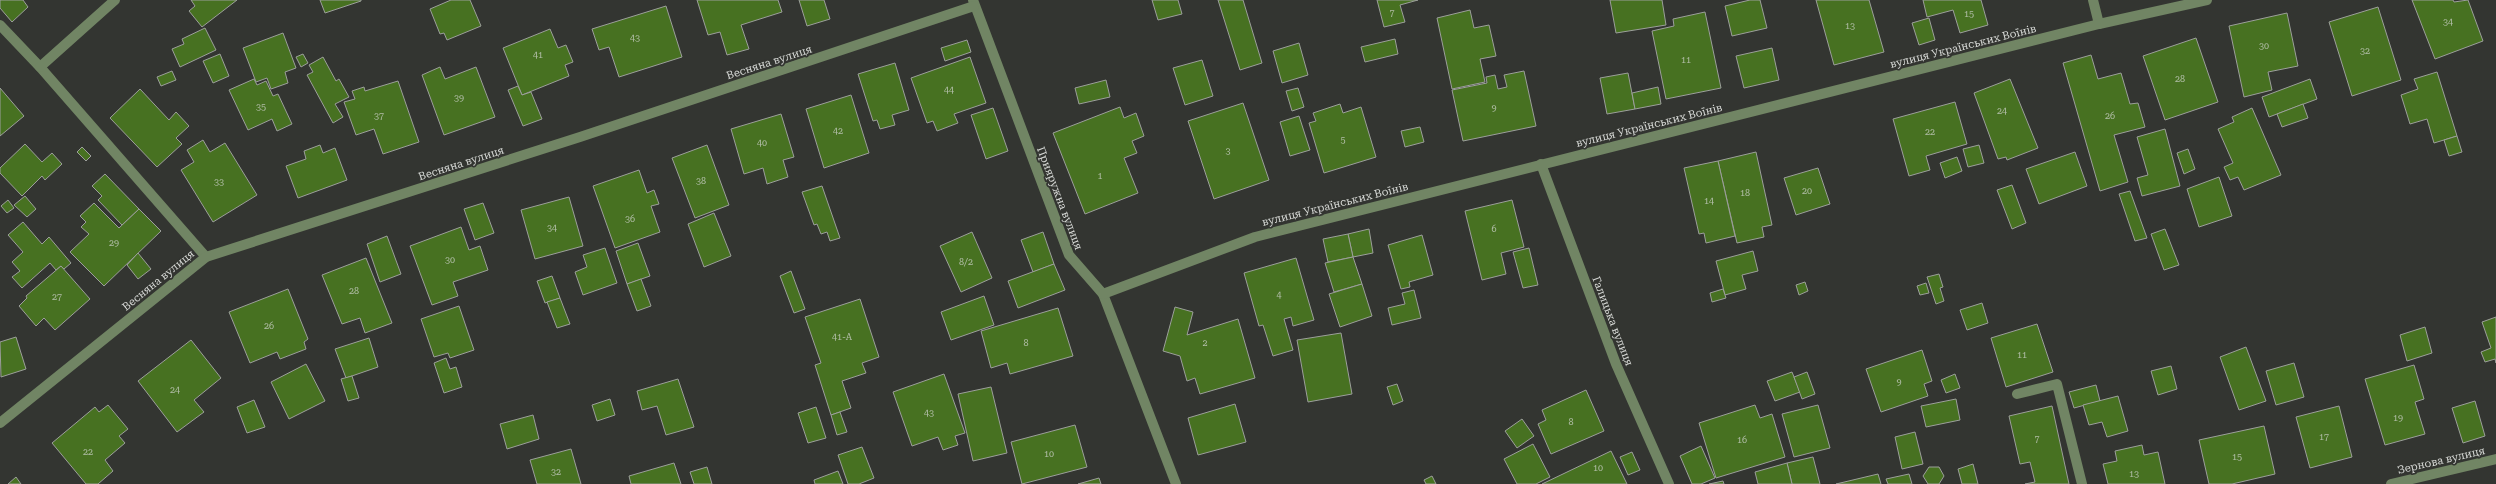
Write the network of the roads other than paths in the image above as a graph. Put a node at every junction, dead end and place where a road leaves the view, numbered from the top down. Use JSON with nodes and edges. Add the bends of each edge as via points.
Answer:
{"nodes":[{"id":1,"x":115,"y":0,"type":"edge"},
{"id":2,"x":2093,"y":0,"type":"edge"},
{"id":3,"x":2207,"y":0,"type":"edge"},
{"id":4,"x":974,"y":3,"type":"edge"},
{"id":5,"x":2099,"y":24,"type":"junction"},
{"id":6,"x":0,"y":25,"type":"edge"},
{"id":7,"x":40,"y":67,"type":"junction"},
{"id":8,"x":1541,"y":164,"type":"junction"},
{"id":9,"x":206,"y":257,"type":"junction"},
{"id":10,"x":1103,"y":294,"type":"junction"},
{"id":11,"x":2017,"y":394,"type":"dead end"},
{"id":12,"x":0,"y":423,"type":"edge"},
{"id":13,"x":2496,"y":459,"type":"edge"},
{"id":14,"x":1176,"y":484,"type":"edge"},
{"id":15,"x":1669,"y":484,"type":"edge"},
{"id":16,"x":2082,"y":484,"type":"edge"},
{"id":17,"x":2392,"y":484,"type":"edge"}],
"edges":[{"from":1,"to":7,"type":"street"},
{"from":2,"to":5,"type":"street"},
{"from":3,"to":5,"type":"street","name":"вулиця Українських Воїнів"},
{"from":4,"to":9,"type":"street","name":"Весняна вулиця","via":[[580,137]]},
{"from":4,"to":10,"type":"street","name":"Прияружна вулиця","via":[[1069,255]]},
{"from":5,"to":8,"type":"street","name":"вулиця Українських Воїнів"},
{"from":6,"to":7,"type":"street"},
{"from":7,"to":9,"type":"street"},
{"from":8,"to":10,"type":"street","name":"вулиця Українських Воїнів","via":[[1255,237]]},
{"from":8,"to":15,"type":"street","name":"Галицька вулиця","via":[[1616,364]]},
{"from":9,"to":12,"type":"street","name":"Весняна вулиця"},
{"from":10,"to":14,"type":"street","name":"Прияружна вулиця"},
{"from":11,"to":16,"type":"street","via":[[2057,384]]},
{"from":13,"to":17,"type":"street","name":"Зернова вулиця"}]}
